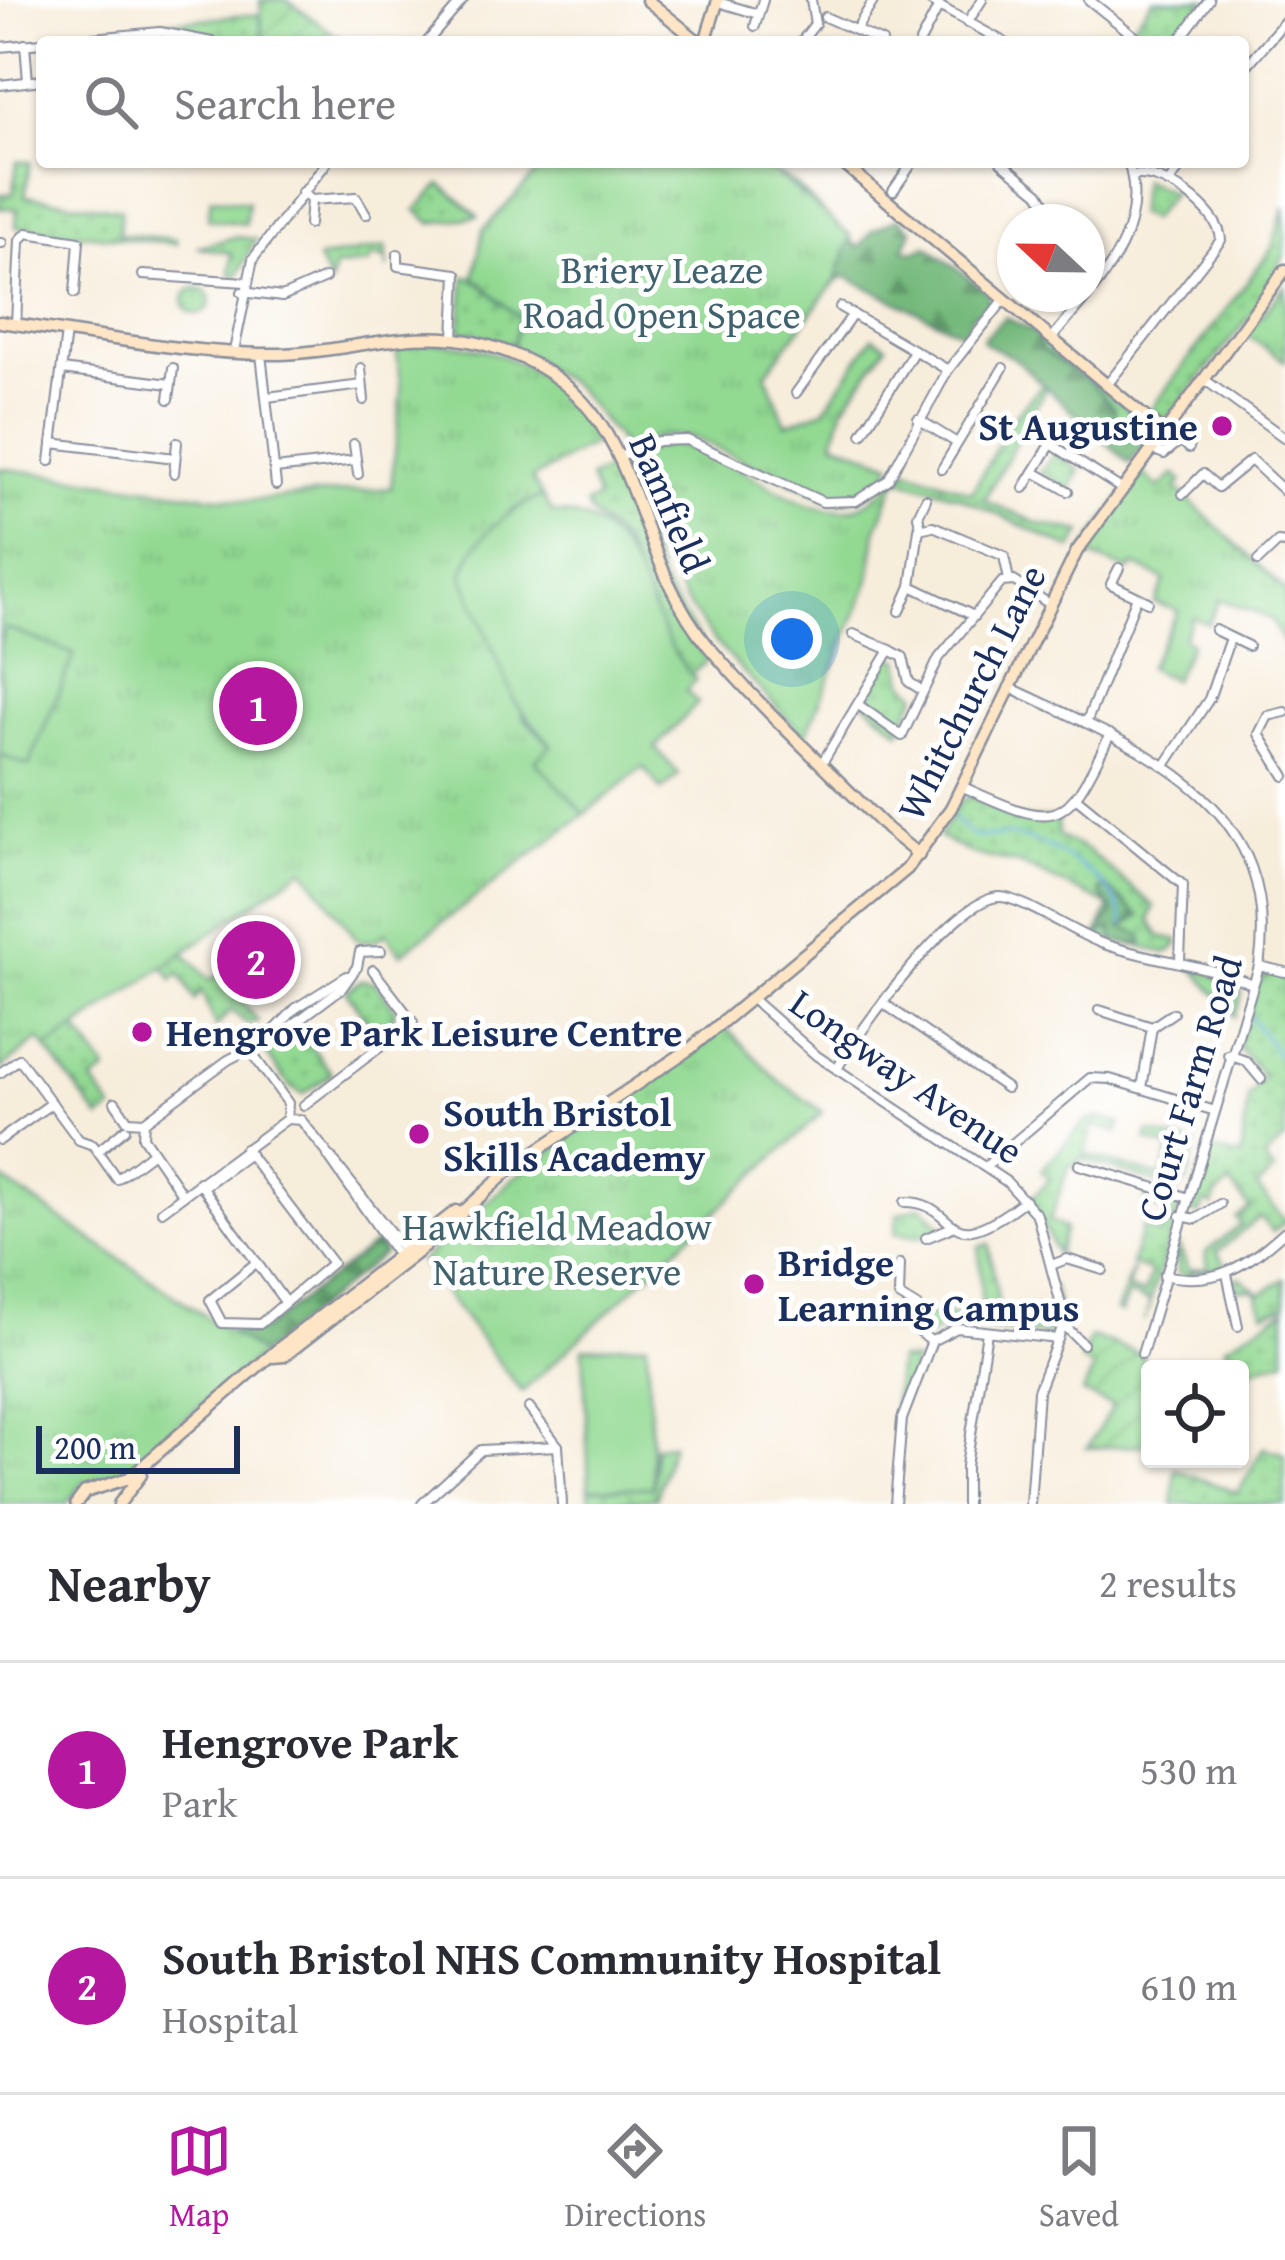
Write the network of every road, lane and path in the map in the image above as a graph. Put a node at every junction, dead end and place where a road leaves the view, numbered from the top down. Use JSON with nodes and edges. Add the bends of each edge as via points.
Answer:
{"nodes":[{"id":1,"x":463,"y":0,"type":"edge"},
{"id":2,"x":647,"y":0,"type":"edge"},
{"id":3,"x":763,"y":0,"type":"edge"},
{"id":4,"x":811,"y":0,"type":"edge"},
{"id":5,"x":874,"y":0,"type":"edge"},
{"id":6,"x":928,"y":0,"type":"edge"},
{"id":7,"x":982,"y":0,"type":"edge"},
{"id":8,"x":1089,"y":0,"type":"edge"},
{"id":9,"x":1209,"y":0,"type":"edge"},
{"id":10,"x":718,"y":1,"type":"edge"},
{"id":11,"x":939,"y":6,"type":"junction"},
{"id":12,"x":758,"y":14,"type":"junction"},
{"id":13,"x":826,"y":17,"type":"dead end"},
{"id":14,"x":1285,"y":21,"type":"edge"},
{"id":15,"x":968,"y":23,"type":"junction"},
{"id":16,"x":755,"y":26,"type":"dead end"},
{"id":17,"x":857,"y":28,"type":"junction"},
{"id":18,"x":114,"y":36,"type":"edge"},
{"id":19,"x":181,"y":36,"type":"edge"},
{"id":20,"x":432,"y":36,"type":"edge"},
{"id":21,"x":694,"y":36,"type":"edge"},
{"id":22,"x":704,"y":36,"type":"edge"},
{"id":23,"x":805,"y":36,"type":"edge"},
{"id":24,"x":871,"y":36,"type":"edge"},
{"id":25,"x":923,"y":36,"type":"edge"},
{"id":26,"x":993,"y":36,"type":"edge"},
{"id":27,"x":1134,"y":36,"type":"edge"},
{"id":28,"x":1182,"y":36,"type":"edge"},
{"id":29,"x":36,"y":43,"type":"edge"},
{"id":30,"x":25,"y":44,"type":"junction"},
{"id":31,"x":0,"y":47,"type":"edge"},
{"id":32,"x":1249,"y":63,"type":"edge"},
{"id":33,"x":36,"y":80,"type":"edge"},
{"id":34,"x":28,"y":81,"type":"junction"},
{"id":35,"x":0,"y":85,"type":"edge"},
{"id":36,"x":322,"y":168,"type":"edge"},
{"id":37,"x":848,"y":168,"type":"edge"},
{"id":38,"x":910,"y":168,"type":"edge"},
{"id":39,"x":1008,"y":168,"type":"edge"},
{"id":40,"x":1130,"y":168,"type":"edge"},
{"id":41,"x":1180,"y":168,"type":"edge"},
{"id":42,"x":1132,"y":176,"type":"junction"},
{"id":43,"x":1168,"y":183,"type":"junction"},
{"id":44,"x":893,"y":191,"type":"dead end"},
{"id":45,"x":302,"y":192,"type":"junction"},
{"id":46,"x":311,"y":200,"type":"junction"},
{"id":47,"x":1046,"y":204,"type":"edge"},
{"id":48,"x":366,"y":214,"type":"dead end"},
{"id":49,"x":305,"y":219,"type":"dead end"},
{"id":50,"x":398,"y":254,"type":"dead end"},
{"id":51,"x":1285,"y":270,"type":"edge"},
{"id":52,"x":1105,"y":272,"type":"edge"},
{"id":53,"x":143,"y":275,"type":"dead end"},
{"id":54,"x":325,"y":278,"type":"dead end"},
{"id":55,"x":244,"y":287,"type":"junction"},
{"id":56,"x":75,"y":293,"type":"dead end"},
{"id":57,"x":997,"y":294,"type":"edge"},
{"id":58,"x":840,"y":307,"type":"dead end"},
{"id":59,"x":997,"y":309,"type":"edge"},
{"id":60,"x":1019,"y":312,"type":"edge"},
{"id":61,"x":1073,"y":312,"type":"edge"},
{"id":62,"x":853,"y":314,"type":"junction"},
{"id":63,"x":0,"y":322,"type":"edge"},
{"id":64,"x":16,"y":324,"type":"junction"},
{"id":65,"x":67,"y":331,"type":"junction"},
{"id":66,"x":454,"y":338,"type":"junction"},
{"id":67,"x":1052,"y":338,"type":"junction"},
{"id":68,"x":234,"y":351,"type":"junction"},
{"id":69,"x":914,"y":351,"type":"junction"},
{"id":70,"x":261,"y":354,"type":"junction"},
{"id":71,"x":172,"y":368,"type":"dead end"},
{"id":72,"x":361,"y":368,"type":"dead end"},
{"id":73,"x":62,"y":370,"type":"junction"},
{"id":74,"x":796,"y":370,"type":"dead end"},
{"id":75,"x":948,"y":370,"type":"junction"},
{"id":76,"x":996,"y":372,"type":"dead end"},
{"id":77,"x":806,"y":376,"type":"junction"},
{"id":78,"x":1205,"y":380,"type":"junction"},
{"id":79,"x":170,"y":384,"type":"junction"},
{"id":80,"x":362,"y":385,"type":"junction"},
{"id":81,"x":1106,"y":386,"type":"junction"},
{"id":82,"x":796,"y":393,"type":"dead end"},
{"id":83,"x":267,"y":397,"type":"junction"},
{"id":84,"x":169,"y":399,"type":"dead end"},
{"id":85,"x":364,"y":400,"type":"dead end"},
{"id":86,"x":918,"y":419,"type":"junction"},
{"id":87,"x":869,"y":430,"type":"dead end"},
{"id":88,"x":1173,"y":435,"type":"junction"},
{"id":89,"x":1285,"y":438,"type":"edge"},
{"id":90,"x":52,"y":442,"type":"junction"},
{"id":91,"x":177,"y":443,"type":"dead end"},
{"id":92,"x":957,"y":443,"type":"junction"},
{"id":93,"x":354,"y":444,"type":"dead end"},
{"id":94,"x":1150,"y":448,"type":"junction"},
{"id":95,"x":1189,"y":448,"type":"dead end"},
{"id":96,"x":622,"y":456,"type":"junction"},
{"id":97,"x":175,"y":458,"type":"junction"},
{"id":98,"x":356,"y":460,"type":"junction"},
{"id":99,"x":50,"y":461,"type":"dead end"},
{"id":100,"x":942,"y":469,"type":"dead end"},
{"id":101,"x":1285,"y":469,"type":"edge"},
{"id":102,"x":274,"y":470,"type":"junction"},
{"id":103,"x":1034,"y":472,"type":"junction"},
{"id":104,"x":174,"y":473,"type":"dead end"},
{"id":105,"x":358,"y":474,"type":"dead end"},
{"id":106,"x":1274,"y":481,"type":"junction"},
{"id":107,"x":276,"y":484,"type":"dead end"},
{"id":108,"x":1024,"y":488,"type":"dead end"},
{"id":109,"x":1120,"y":488,"type":"junction"},
{"id":110,"x":1068,"y":491,"type":"dead end"},
{"id":111,"x":1285,"y":491,"type":"edge"},
{"id":112,"x":1183,"y":494,"type":"dead end"},
{"id":113,"x":926,"y":499,"type":"dead end"},
{"id":114,"x":921,"y":528,"type":"junction"},
{"id":115,"x":1285,"y":543,"type":"edge"},
{"id":116,"x":1258,"y":561,"type":"dead end"},
{"id":117,"x":1119,"y":568,"type":"dead end"},
{"id":118,"x":1009,"y":580,"type":"junction"},
{"id":119,"x":911,"y":586,"type":"junction"},
{"id":120,"x":1137,"y":597,"type":"junction"},
{"id":121,"x":1148,"y":602,"type":"dead end"},
{"id":122,"x":1048,"y":603,"type":"junction"},
{"id":123,"x":900,"y":611,"type":"dead end"},
{"id":124,"x":974,"y":616,"type":"junction"},
{"id":125,"x":1215,"y":630,"type":"dead end"},
{"id":126,"x":853,"y":634,"type":"dead end"},
{"id":127,"x":1230,"y":638,"type":"junction"},
{"id":128,"x":1248,"y":646,"type":"dead end"},
{"id":129,"x":890,"y":650,"type":"junction"},
{"id":130,"x":1008,"y":687,"type":"junction"},
{"id":131,"x":923,"y":691,"type":"junction"},
{"id":132,"x":860,"y":706,"type":"junction"},
{"id":133,"x":1285,"y":712,"type":"edge"},
{"id":134,"x":1086,"y":723,"type":"junction"},
{"id":135,"x":1110,"y":734,"type":"junction"},
{"id":136,"x":822,"y":763,"type":"junction"},
{"id":137,"x":1166,"y":764,"type":"junction"},
{"id":138,"x":1285,"y":776,"type":"edge"},
{"id":139,"x":962,"y":786,"type":"junction"},
{"id":140,"x":1078,"y":799,"type":"junction"},
{"id":141,"x":920,"y":854,"type":"junction"},
{"id":142,"x":1180,"y":959,"type":"junction"},
{"id":143,"x":1259,"y":966,"type":"junction"},
{"id":144,"x":357,"y":967,"type":"junction"},
{"id":145,"x":374,"y":970,"type":"junction"},
{"id":146,"x":1285,"y":972,"type":"edge"},
{"id":147,"x":1252,"y":984,"type":"junction"},
{"id":148,"x":751,"y":998,"type":"junction"},
{"id":149,"x":883,"y":1003,"type":"junction"},
{"id":150,"x":1099,"y":1010,"type":"dead end"},
{"id":151,"x":1173,"y":1013,"type":"dead end"},
{"id":152,"x":1152,"y":1027,"type":"junction"},
{"id":153,"x":248,"y":1048,"type":"junction"},
{"id":154,"x":1228,"y":1055,"type":"junction"},
{"id":155,"x":836,"y":1069,"type":"junction"},
{"id":156,"x":0,"y":1072,"type":"edge"},
{"id":157,"x":1261,"y":1079,"type":"dead end"},
{"id":158,"x":1006,"y":1088,"type":"dead end"},
{"id":159,"x":1142,"y":1088,"type":"junction"},
{"id":160,"x":115,"y":1102,"type":"dead end"},
{"id":161,"x":52,"y":1103,"type":"junction"},
{"id":162,"x":288,"y":1103,"type":"junction"},
{"id":163,"x":304,"y":1105,"type":"junction"},
{"id":164,"x":1212,"y":1110,"type":"junction"},
{"id":165,"x":287,"y":1119,"type":"junction"},
{"id":166,"x":301,"y":1120,"type":"junction"},
{"id":167,"x":144,"y":1122,"type":"junction"},
{"id":168,"x":125,"y":1129,"type":"dead end"},
{"id":169,"x":0,"y":1140,"type":"edge"},
{"id":170,"x":98,"y":1151,"type":"junction"},
{"id":171,"x":247,"y":1151,"type":"junction"},
{"id":172,"x":153,"y":1152,"type":"junction"},
{"id":173,"x":1079,"y":1165,"type":"dead end"},
{"id":174,"x":985,"y":1167,"type":"junction"},
{"id":175,"x":202,"y":1184,"type":"junction"},
{"id":176,"x":182,"y":1194,"type":"junction"},
{"id":177,"x":1186,"y":1196,"type":"junction"},
{"id":178,"x":1025,"y":1200,"type":"junction"},
{"id":179,"x":905,"y":1202,"type":"dead end"},
{"id":180,"x":1220,"y":1204,"type":"dead end"},
{"id":181,"x":162,"y":1211,"type":"dead end"},
{"id":182,"x":1181,"y":1216,"type":"junction"},
{"id":183,"x":950,"y":1228,"type":"junction"},
{"id":184,"x":1285,"y":1231,"type":"edge"},
{"id":185,"x":926,"y":1238,"type":"dead end"},
{"id":186,"x":403,"y":1255,"type":"junction"},
{"id":187,"x":257,"y":1262,"type":"junction"},
{"id":188,"x":900,"y":1264,"type":"dead end"},
{"id":189,"x":1054,"y":1264,"type":"junction"},
{"id":190,"x":1102,"y":1270,"type":"dead end"},
{"id":191,"x":1227,"y":1274,"type":"junction"},
{"id":192,"x":1164,"y":1275,"type":"junction"},
{"id":193,"x":285,"y":1303,"type":"junction"},
{"id":194,"x":1065,"y":1326,"type":"junction"},
{"id":195,"x":1238,"y":1326,"type":"dead end"},
{"id":196,"x":987,"y":1332,"type":"junction"},
{"id":197,"x":1058,"y":1339,"type":"junction"},
{"id":198,"x":932,"y":1341,"type":"junction"},
{"id":199,"x":1083,"y":1344,"type":"dead end"},
{"id":200,"x":1142,"y":1354,"type":"dead end"},
{"id":201,"x":529,"y":1408,"type":"dead end"},
{"id":202,"x":558,"y":1446,"type":"junction"},
{"id":203,"x":164,"y":1451,"type":"junction"},
{"id":204,"x":97,"y":1489,"type":"junction"},
{"id":205,"x":76,"y":1504,"type":"edge"},
{"id":206,"x":118,"y":1504,"type":"edge"},
{"id":207,"x":422,"y":1504,"type":"edge"},
{"id":208,"x":562,"y":1504,"type":"edge"},
{"id":209,"x":895,"y":1504,"type":"edge"},
{"id":210,"x":966,"y":1504,"type":"edge"},
{"id":211,"x":1030,"y":1504,"type":"edge"}],
"edges":[{"from":1,"to":20,"type":"street"},
{"from":2,"to":21,"type":"street"},
{"from":3,"to":12,"type":"street"},
{"from":4,"to":23,"type":"street","via":[[814,24]]},
{"from":5,"to":17,"type":"street"},
{"from":6,"to":11,"type":"street"},
{"from":7,"to":15,"type":"street"},
{"from":8,"to":27,"type":"street"},
{"from":9,"to":28,"type":"street"},
{"from":10,"to":12,"type":"street"},
{"from":10,"to":22,"type":"street"},
{"from":11,"to":15,"type":"street"},
{"from":11,"to":25,"type":"street"},
{"from":12,"to":16,"type":"street"},
{"from":13,"to":17,"type":"street"},
{"from":14,"to":32,"type":"street"},
{"from":15,"to":26,"type":"street"},
{"from":17,"to":24,"type":"street"},
{"from":18,"to":19,"type":"street"},
{"from":29,"to":30,"type":"street"},
{"from":30,"to":31,"type":"street"},
{"from":30,"to":34,"type":"street"},
{"from":33,"to":34,"type":"street"},
{"from":34,"to":35,"type":"street"},
{"from":36,"to":45,"type":"street"},
{"from":37,"to":57,"type":"street"},
{"from":38,"to":44,"type":"street"},
{"from":39,"to":47,"type":"street"},
{"from":40,"to":42,"type":"street"},
{"from":41,"to":43,"type":"street"},
{"from":42,"to":43,"type":"street"},
{"from":42,"to":52,"type":"street","via":[[1130,229]]},
{"from":43,"to":81,"type":"street","via":[[1217,221],[1221,239]]},
{"from":45,"to":46,"type":"street"},
{"from":45,"to":55,"type":"street","via":[[264,241]]},
{"from":46,"to":48,"type":"street","via":[[356,197]]},
{"from":46,"to":49,"type":"street"},
{"from":50,"to":66,"type":"street","via":[[398,266],[457,274]]},
{"from":51,"to":78,"type":"street","name":"Whitchurch Lane"},
{"from":53,"to":55,"type":"street"},
{"from":54,"to":55,"type":"street","via":[[282,297]]},
{"from":55,"to":68,"type":"street"},
{"from":56,"to":64,"type":"street","via":[[79,242],[27,233],[20,240]]},
{"from":58,"to":62,"type":"street"},
{"from":59,"to":75,"type":"street"},
{"from":60,"to":67,"type":"street"},
{"from":61,"to":67,"type":"street"},
{"from":62,"to":69,"type":"street"},
{"from":62,"to":77,"type":"street"},
{"from":63,"to":64,"type":"street","name":"Bamfield"},
{"from":64,"to":65,"type":"street","name":"Bamfield"},
{"from":65,"to":68,"type":"street","name":"Bamfield"},
{"from":65,"to":73,"type":"street"},
{"from":66,"to":70,"type":"street","name":"Bamfield"},
{"from":66,"to":96,"type":"street","name":"Bamfield","via":[[549,374],[584,404]]},
{"from":67,"to":81,"type":"street"},
{"from":68,"to":70,"type":"street","name":"Bamfield"},
{"from":69,"to":75,"type":"street"},
{"from":69,"to":87,"type":"street"},
{"from":70,"to":83,"type":"street"},
{"from":71,"to":79,"type":"street"},
{"from":72,"to":80,"type":"street"},
{"from":73,"to":79,"type":"street"},
{"from":73,"to":90,"type":"street"},
{"from":74,"to":77,"type":"street"},
{"from":75,"to":86,"type":"street"},
{"from":76,"to":92,"type":"street"},
{"from":77,"to":82,"type":"street"},
{"from":78,"to":88,"type":"street","name":"Whitchurch Lane"},
{"from":78,"to":89,"type":"street"},
{"from":79,"to":84,"type":"street"},
{"from":80,"to":83,"type":"street"},
{"from":80,"to":85,"type":"street"},
{"from":81,"to":88,"type":"street"},
{"from":83,"to":102,"type":"street"},
{"from":86,"to":92,"type":"street"},
{"from":86,"to":96,"type":"street","via":[[888,481],[845,504],[808,496],[687,440],[658,440]]},
{"from":88,"to":94,"type":"street","name":"Whitchurch Lane"},
{"from":88,"to":94,"type":"street","via":[[1164,454]]},
{"from":88,"to":95,"type":"street"},
{"from":90,"to":97,"type":"street"},
{"from":90,"to":99,"type":"street"},
{"from":91,"to":97,"type":"street"},
{"from":92,"to":100,"type":"street"},
{"from":93,"to":98,"type":"street"},
{"from":94,"to":109,"type":"street","name":"Whitchurch Lane"},
{"from":96,"to":136,"type":"street","name":"Bamfield","via":[[667,580],[697,629]]},
{"from":97,"to":104,"type":"street"},
{"from":98,"to":102,"type":"street"},
{"from":98,"to":105,"type":"street"},
{"from":101,"to":106,"type":"street"},
{"from":102,"to":107,"type":"street"},
{"from":103,"to":108,"type":"street"},
{"from":103,"to":109,"type":"street","via":[[1054,440]]},
{"from":103,"to":110,"type":"street"},
{"from":106,"to":111,"type":"street"},
{"from":106,"to":112,"type":"street","via":[[1246,460],[1222,491],[1203,474]]},
{"from":109,"to":122,"type":"street","name":"Whitchurch Lane"},
{"from":113,"to":114,"type":"street"},
{"from":114,"to":118,"type":"street","via":[[1004,556]]},
{"from":114,"to":119,"type":"street"},
{"from":115,"to":116,"type":"street"},
{"from":117,"to":120,"type":"street","via":[[1111,584]]},
{"from":118,"to":122,"type":"street"},
{"from":118,"to":124,"type":"street"},
{"from":119,"to":123,"type":"street"},
{"from":119,"to":124,"type":"street"},
{"from":120,"to":121,"type":"street"},
{"from":120,"to":134,"type":"street"},
{"from":122,"to":130,"type":"street","name":"Whitchurch Lane"},
{"from":124,"to":131,"type":"street"},
{"from":125,"to":127,"type":"street"},
{"from":126,"to":129,"type":"street"},
{"from":127,"to":128,"type":"street"},
{"from":127,"to":137,"type":"street","via":[[1209,699]]},
{"from":129,"to":131,"type":"street","via":[[903,656],[909,682]]},
{"from":129,"to":132,"type":"street"},
{"from":130,"to":134,"type":"street","name":"Court Farm Road"},
{"from":130,"to":139,"type":"street","name":"Whitchurch Lane"},
{"from":131,"to":132,"type":"street","via":[[902,736]]},
{"from":132,"to":136,"type":"street"},
{"from":133,"to":138,"type":"street","via":[[1268,716],[1259,734]]},
{"from":134,"to":135,"type":"street","name":"Court Farm Road"},
{"from":135,"to":137,"type":"street","name":"Court Farm Road"},
{"from":135,"to":140,"type":"street"},
{"from":136,"to":141,"type":"street","name":"Bamfield"},
{"from":137,"to":143,"type":"street","name":"Court Farm Road","via":[[1228,815],[1256,853],[1269,905]]},
{"from":139,"to":140,"type":"street","via":[[1022,814],[1041,816]]},
{"from":139,"to":141,"type":"street","name":"Whitchurch Lane"},
{"from":140,"to":142,"type":"street","via":[[1184,885]]},
{"from":141,"to":148,"type":"street","name":"Whitchurch Lane"},
{"from":142,"to":147,"type":"street"},
{"from":142,"to":149,"type":"street","via":[[1103,944],[999,897],[949,930]]},
{"from":143,"to":146,"type":"street"},
{"from":143,"to":147,"type":"street","name":"Court Farm Road"},
{"from":144,"to":145,"type":"street"},
{"from":144,"to":145,"type":"street","via":[[360,952],[379,952]]},
{"from":144,"to":153,"type":"street"},
{"from":145,"to":163,"type":"street","via":[[413,1022]]},
{"from":147,"to":154,"type":"street","name":"Court Farm Road"},
{"from":148,"to":155,"type":"street","name":"Longway Avenue"},
{"from":148,"to":186,"type":"street","name":"Whitchurch Lane"},
{"from":149,"to":155,"type":"street"},
{"from":149,"to":158,"type":"street"},
{"from":150,"to":152,"type":"street"},
{"from":151,"to":152,"type":"street"},
{"from":152,"to":159,"type":"street"},
{"from":153,"to":162,"type":"street"},
{"from":153,"to":167,"type":"street"},
{"from":154,"to":157,"type":"street","via":[[1246,1060]]},
{"from":154,"to":164,"type":"street","name":"Court Farm Road"},
{"from":155,"to":174,"type":"street","name":"Longway Avenue"},
{"from":156,"to":161,"type":"street","via":[[19,1059]]},
{"from":159,"to":164,"type":"street"},
{"from":159,"to":174,"type":"street","via":[[1083,1080]]},
{"from":160,"to":167,"type":"street","via":[[128,1121]]},
{"from":161,"to":169,"type":"street"},
{"from":161,"to":170,"type":"street","via":[[79,1140]]},
{"from":162,"to":163,"type":"street"},
{"from":162,"to":165,"type":"street"},
{"from":163,"to":166,"type":"street"},
{"from":164,"to":177,"type":"street","name":"Court Farm Road"},
{"from":165,"to":166,"type":"street"},
{"from":165,"to":171,"type":"street"},
{"from":166,"to":186,"type":"street"},
{"from":167,"to":172,"type":"street"},
{"from":168,"to":170,"type":"street"},
{"from":170,"to":172,"type":"street","via":[[117,1179]]},
{"from":171,"to":175,"type":"street"},
{"from":171,"to":193,"type":"street","via":[[332,1263]]},
{"from":172,"to":176,"type":"street"},
{"from":173,"to":177,"type":"street"},
{"from":174,"to":178,"type":"street","name":"Longway Avenue"},
{"from":175,"to":176,"type":"street"},
{"from":175,"to":187,"type":"street"},
{"from":176,"to":181,"type":"street"},
{"from":177,"to":182,"type":"street","name":"Court Farm Road"},
{"from":178,"to":183,"type":"street","via":[[987,1227]]},
{"from":178,"to":189,"type":"street","name":"Longway Avenue"},
{"from":179,"to":183,"type":"street","via":[[924,1205]]},
{"from":180,"to":182,"type":"street","via":[[1196,1220]]},
{"from":182,"to":192,"type":"street","name":"Court Farm Road"},
{"from":183,"to":185,"type":"street"},
{"from":184,"to":191,"type":"street"},
{"from":186,"to":203,"type":"street","name":"Whitchurch Lane"},
{"from":187,"to":193,"type":"street"},
{"from":187,"to":193,"type":"street","via":[[215,1292],[215,1316],[245,1327]]},
{"from":188,"to":198,"type":"street","via":[[899,1296],[917,1307],[919,1331]]},
{"from":189,"to":190,"type":"street","via":[[1067,1259]]},
{"from":189,"to":194,"type":"street","name":"Longway Avenue"},
{"from":191,"to":192,"type":"street"},
{"from":191,"to":195,"type":"street"},
{"from":192,"to":200,"type":"street","name":"Court Farm Road"},
{"from":194,"to":197,"type":"street"},
{"from":194,"to":199,"type":"street"},
{"from":196,"to":197,"type":"street"},
{"from":196,"to":198,"type":"street","via":[[954,1328]]},
{"from":196,"to":210,"type":"street"},
{"from":197,"to":211,"type":"street","via":[[1038,1391]]},
{"from":198,"to":209,"type":"street","via":[[902,1419]]},
{"from":201,"to":202,"type":"street"},
{"from":202,"to":207,"type":"street","via":[[481,1450]]},
{"from":202,"to":208,"type":"street"},
{"from":203,"to":204,"type":"street","name":"Whitchurch Lane","via":[[129,1478]]},
{"from":203,"to":206,"type":"street","name":"Whitchurch Lane"},
{"from":204,"to":205,"type":"street","name":"Whitchurch Lane"},
{"from":204,"to":206,"type":"street","name":"Whitchurch Lane"}]}
